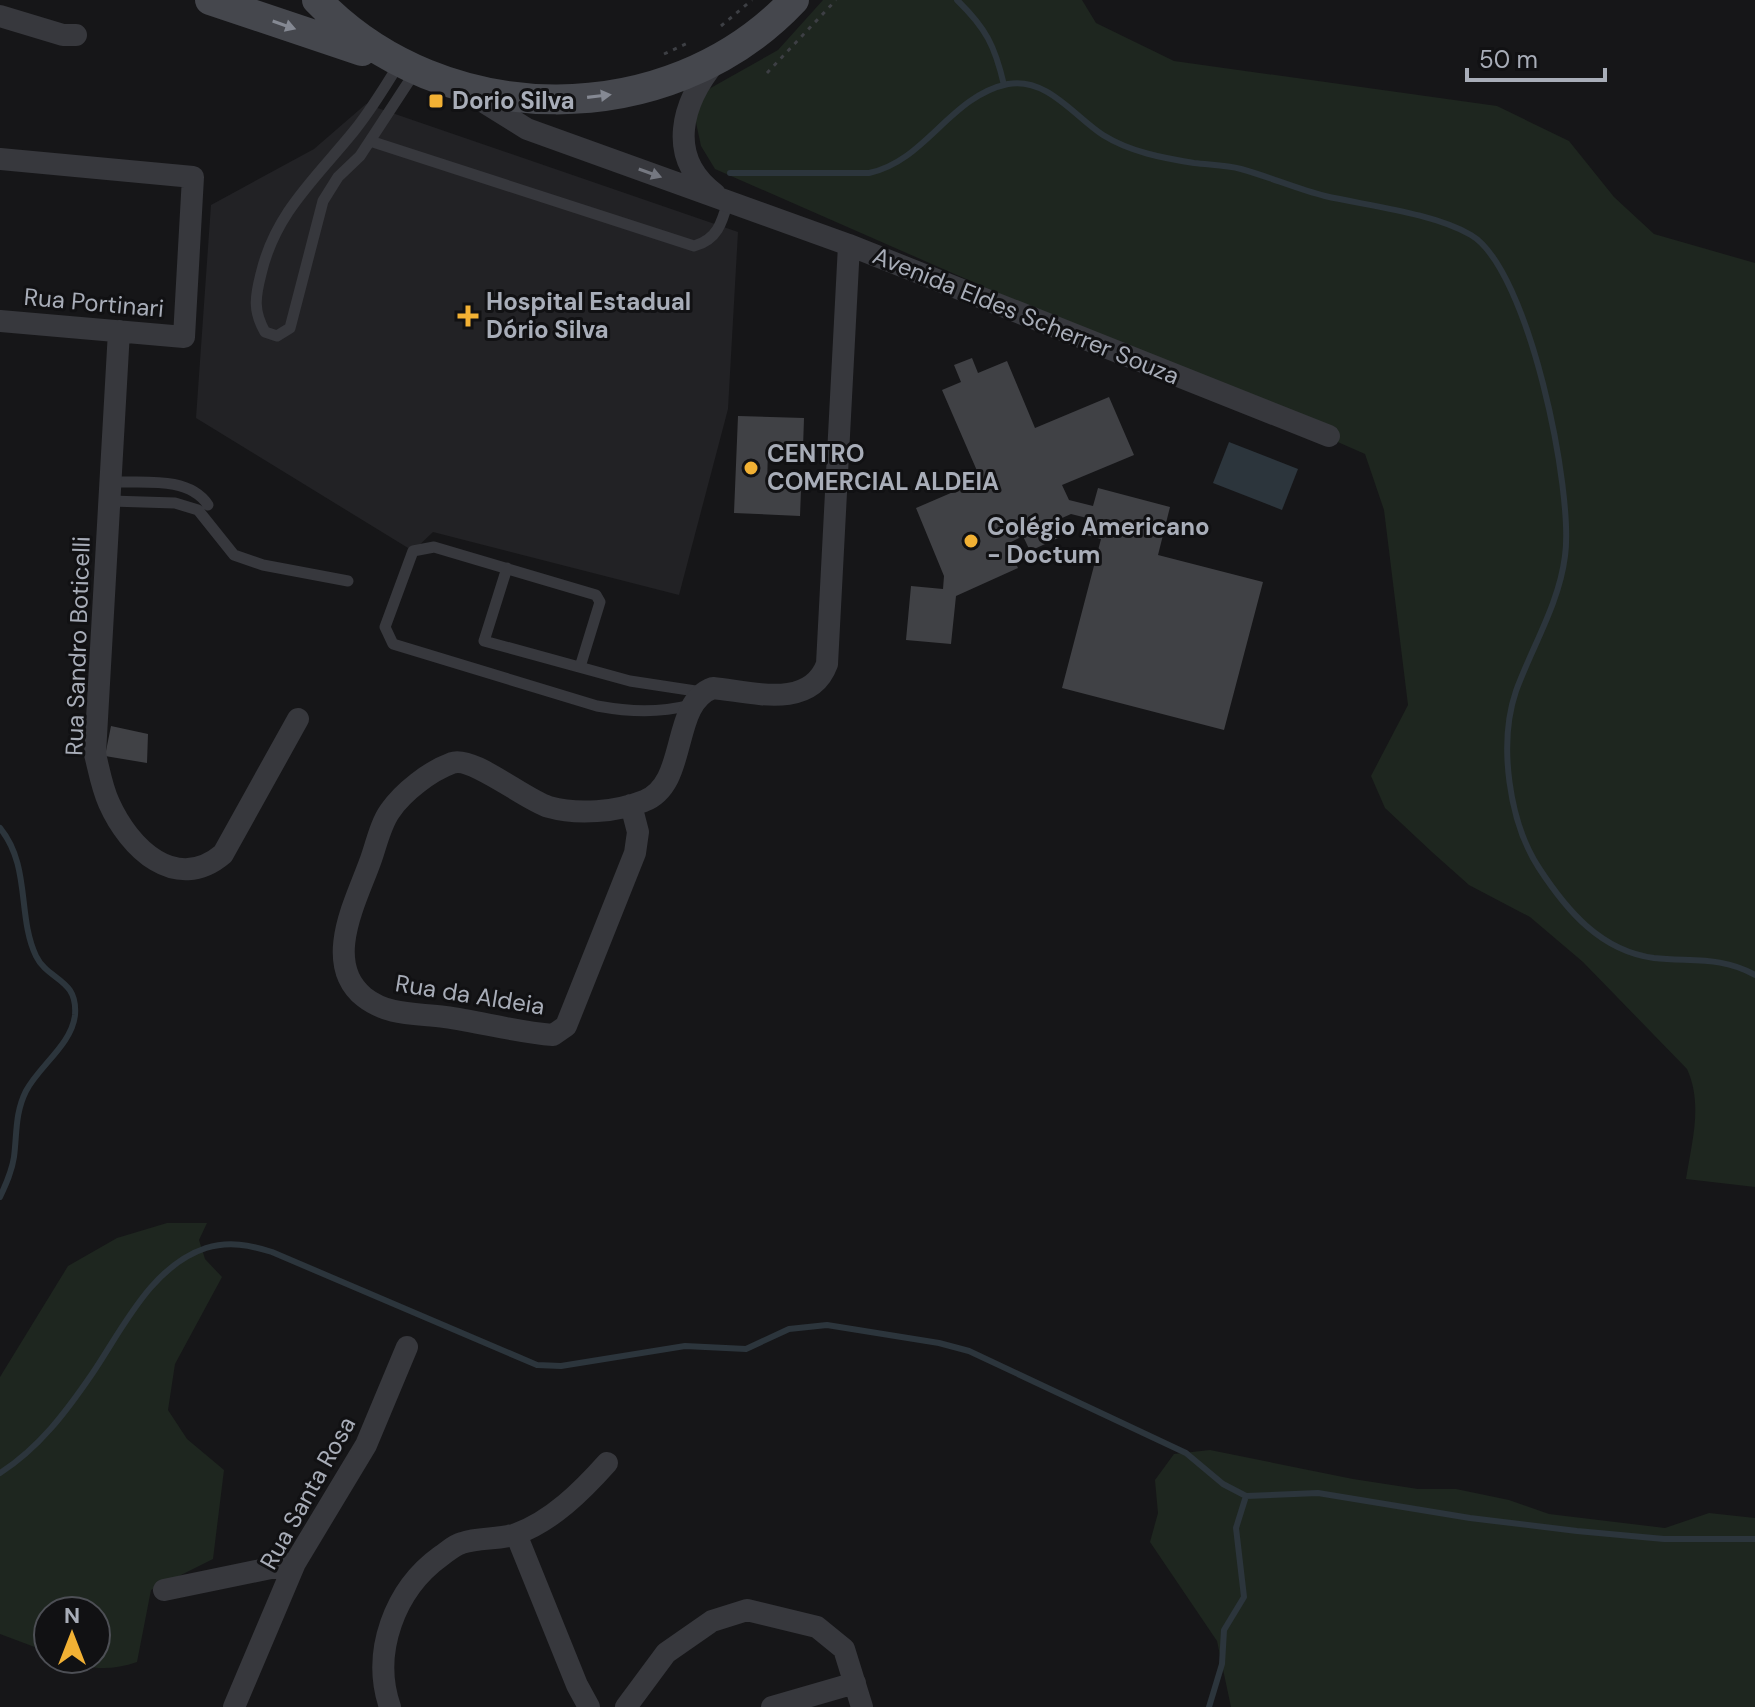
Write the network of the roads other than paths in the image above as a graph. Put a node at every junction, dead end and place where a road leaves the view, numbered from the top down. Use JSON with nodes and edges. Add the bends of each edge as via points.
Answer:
{"nodes":[{"id":1,"x":210,"y":0,"type":"edge"},
{"id":2,"x":317,"y":0,"type":"edge"},
{"id":3,"x":794,"y":0,"type":"edge"},
{"id":4,"x":8,"y":12,"type":"edge"},
{"id":5,"x":76,"y":35,"type":"dead end"},
{"id":6,"x":712,"y":42,"type":"junction"},
{"id":7,"x":400,"y":65,"type":"junction"},
{"id":8,"x":453,"y":83,"type":"junction"},
{"id":9,"x":370,"y":141,"type":"junction"},
{"id":10,"x":0,"y":159,"type":"edge"},
{"id":11,"x":725,"y":200,"type":"junction"},
{"id":12,"x":849,"y":245,"type":"junction"},
{"id":13,"x":0,"y":321,"type":"edge"},
{"id":14,"x":119,"y":331,"type":"junction"},
{"id":15,"x":1329,"y":436,"type":"dead end"},
{"id":16,"x":111,"y":491,"type":"junction"},
{"id":17,"x":208,"y":505,"type":"dead end"},
{"id":18,"x":507,"y":568,"type":"junction"},
{"id":19,"x":348,"y":581,"type":"dead end"},
{"id":20,"x":580,"y":667,"type":"junction"},
{"id":21,"x":698,"y":698,"type":"junction"},
{"id":22,"x":298,"y":719,"type":"dead end"},
{"id":23,"x":631,"y":805,"type":"junction"},
{"id":24,"x":407,"y":1347,"type":"dead end"},
{"id":25,"x":607,"y":1463,"type":"dead end"},
{"id":26,"x":516,"y":1534,"type":"junction"},
{"id":27,"x":295,"y":1563,"type":"junction"},
{"id":28,"x":164,"y":1590,"type":"dead end"},
{"id":29,"x":855,"y":1683,"type":"junction"},
{"id":30,"x":234,"y":1707,"type":"edge"},
{"id":31,"x":390,"y":1707,"type":"edge"},
{"id":32,"x":589,"y":1707,"type":"edge"},
{"id":33,"x":626,"y":1707,"type":"edge"},
{"id":34,"x":772,"y":1707,"type":"edge"},
{"id":35,"x":862,"y":1707,"type":"edge"}],
"edges":[{"from":1,"to":7,"type":"main road","one_way":true},
{"from":2,"to":7,"type":"main road","via":[[353,35]]},
{"from":3,"to":6,"type":"main road","via":[[768,24]]},
{"from":4,"to":5,"type":"street","via":[[63,35]]},
{"from":8,"to":6,"type":"main road","one_way":true,"via":[[534,99],[589,98],[669,80]]},
{"from":6,"to":11,"type":"street","name":"Avenida Eldes Scherrer Souza","via":[[682,138],[695,173]]},
{"from":7,"to":8,"type":"main road"},
{"from":7,"to":9,"type":"lane"},
{"from":7,"to":9,"type":"lane","via":[[354,131],[305,183],[267,245],[255,301],[265,332],[277,336],[290,328],[323,201]]},
{"from":8,"to":11,"type":"street","name":"Avenida Eldes Scherrer Souza","one_way":true,"via":[[527,129]]},
{"from":9,"to":11,"type":"lane","via":[[694,246],[708,242],[721,226]]},
{"from":10,"to":14,"type":"street","name":"Rua Portinari","via":[[193,177],[184,337]]},
{"from":11,"to":12,"type":"street","name":"Avenida Eldes Scherrer Souza"},
{"from":12,"to":15,"type":"street","name":"Avenida Eldes Scherrer Souza"},
{"from":12,"to":21,"type":"street","via":[[827,664],[814,686],[791,695],[713,688]]},
{"from":13,"to":14,"type":"street","name":"Rua Portinari"},
{"from":14,"to":16,"type":"street","name":"Rua Sandro Boticelli"},
{"from":16,"to":17,"type":"lane","via":[[187,487]]},
{"from":16,"to":19,"type":"lane","via":[[198,510],[234,555]]},
{"from":16,"to":22,"type":"street","name":"Rua Sandro Boticelli","via":[[95,754],[108,801],[130,838],[166,867],[191,871],[210,865],[223,854]]},
{"from":18,"to":20,"type":"lane","via":[[596,595],[600,602]]},
{"from":18,"to":20,"type":"lane","via":[[484,641]]},
{"from":18,"to":21,"type":"lane","via":[[434,547],[413,551],[385,627],[393,644],[597,706],[666,711]]},
{"from":20,"to":21,"type":"lane"},
{"from":21,"to":23,"type":"street","name":"Rua da Aldeia","via":[[659,795]]},
{"from":23,"to":23,"type":"street","name":"Rua da Aldeia","via":[[574,812],[522,796],[472,763],[457,761],[434,773],[388,813],[345,930],[344,959],[360,995],[378,1007],[408,1014],[553,1035],[566,1026],[635,853],[638,832]]},
{"from":24,"to":27,"type":"street","name":"Rua Santa Rosa","via":[[366,1445]]},
{"from":25,"to":26,"type":"street","via":[[567,1504]]},
{"from":26,"to":31,"type":"street","via":[[459,1543],[423,1569],[398,1602],[383,1652]]},
{"from":26,"to":32,"type":"street"},
{"from":27,"to":28,"type":"street"},
{"from":27,"to":30,"type":"street","name":"Rua Santa Rosa"},
{"from":29,"to":33,"type":"street","via":[[844,1649],[817,1627],[747,1610],[712,1621],[666,1653]]},
{"from":29,"to":34,"type":"street"},
{"from":29,"to":35,"type":"street"}]}
